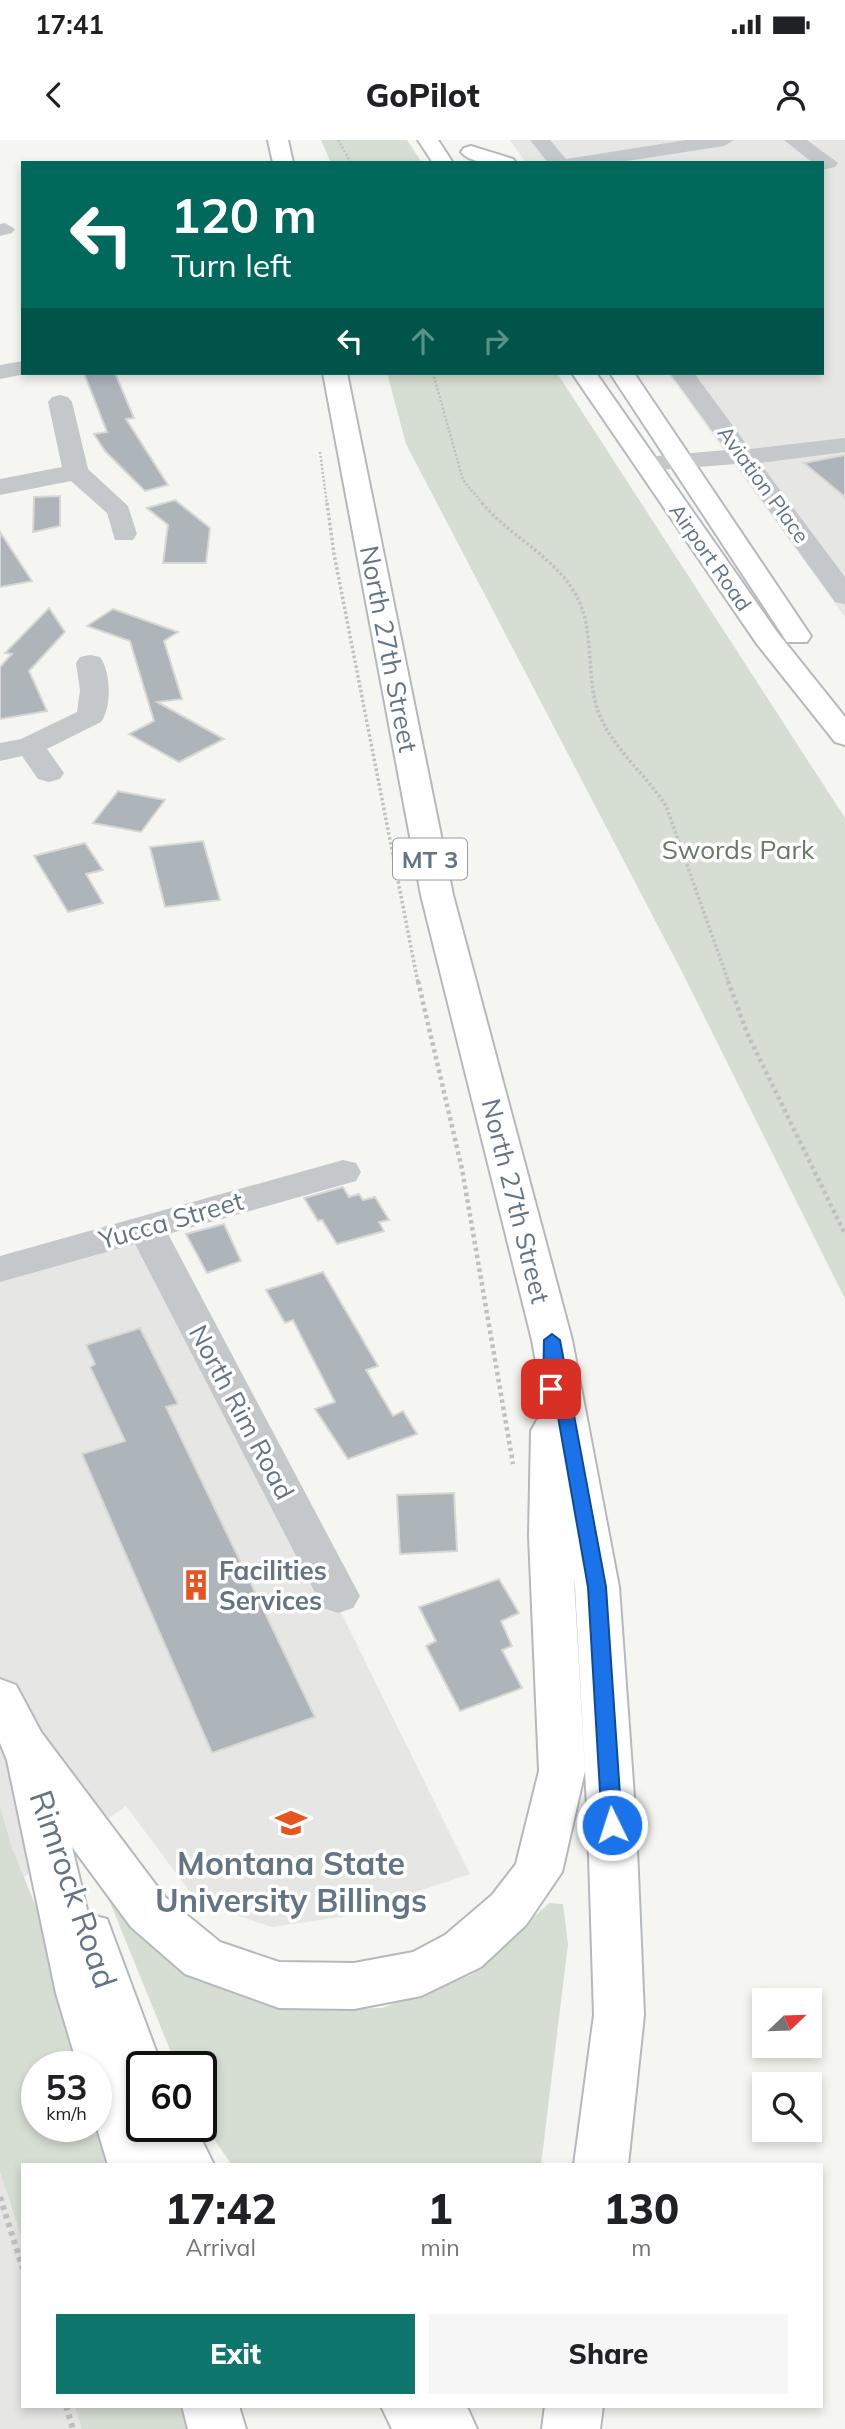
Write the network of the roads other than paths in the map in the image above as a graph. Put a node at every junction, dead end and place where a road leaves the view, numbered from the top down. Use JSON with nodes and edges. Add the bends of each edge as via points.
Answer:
{"nodes":[{"id":1,"x":278,"y":140,"type":"edge"},
{"id":2,"x":428,"y":140,"type":"edge"},
{"id":3,"x":524,"y":140,"type":"edge"},
{"id":4,"x":540,"y":140,"type":"edge"},
{"id":5,"x":724,"y":140,"type":"edge"},
{"id":6,"x":794,"y":140,"type":"edge"},
{"id":7,"x":704,"y":143,"type":"junction"},
{"id":8,"x":470,"y":151,"type":"edge"},
{"id":9,"x":283,"y":161,"type":"edge"},
{"id":10,"x":442,"y":161,"type":"edge"},
{"id":11,"x":500,"y":161,"type":"edge"},
{"id":12,"x":540,"y":161,"type":"edge"},
{"id":13,"x":557,"y":161,"type":"edge"},
{"id":14,"x":587,"y":161,"type":"edge"},
{"id":15,"x":730,"y":161,"type":"edge"},
{"id":16,"x":824,"y":164,"type":"edge"},
{"id":17,"x":21,"y":368,"type":"edge"},
{"id":18,"x":0,"y":372,"type":"edge"},
{"id":19,"x":335,"y":375,"type":"edge"},
{"id":20,"x":585,"y":375,"type":"edge"},
{"id":21,"x":623,"y":375,"type":"edge"},
{"id":22,"x":683,"y":375,"type":"edge"},
{"id":23,"x":60,"y":402,"type":"dead end"},
{"id":24,"x":845,"y":422,"type":"edge"},
{"id":25,"x":845,"y":445,"type":"edge"},
{"id":26,"x":741,"y":454,"type":"junction"},
{"id":27,"x":794,"y":454,"type":"junction"},
{"id":28,"x":682,"y":461,"type":"junction"},
{"id":29,"x":646,"y":464,"type":"junction"},
{"id":30,"x":75,"y":472,"type":"junction"},
{"id":31,"x":0,"y":487,"type":"edge"},
{"id":32,"x":124,"y":534,"type":"dead end"},
{"id":33,"x":845,"y":596,"type":"edge"},
{"id":34,"x":90,"y":663,"type":"dead end"},
{"id":35,"x":845,"y":724,"type":"edge"},
{"id":36,"x":845,"y":736,"type":"edge"},
{"id":37,"x":30,"y":746,"type":"junction"},
{"id":38,"x":0,"y":752,"type":"edge"},
{"id":39,"x":49,"y":773,"type":"dead end"},
{"id":40,"x":342,"y":1171,"type":"dead end"},
{"id":41,"x":146,"y":1228,"type":"junction"},
{"id":42,"x":0,"y":1269,"type":"edge"},
{"id":43,"x":552,"y":1340,"type":"junction"},
{"id":44,"x":338,"y":1596,"type":"dead end"},
{"id":45,"x":0,"y":1698,"type":"edge"},
{"id":46,"x":25,"y":1746,"type":"junction"},
{"id":47,"x":131,"y":2051,"type":"edge"},
{"id":48,"x":175,"y":2142,"type":"edge"},
{"id":49,"x":134,"y":2163,"type":"edge"},
{"id":50,"x":187,"y":2163,"type":"edge"},
{"id":51,"x":601,"y":2163,"type":"edge"},
{"id":52,"x":211,"y":2408,"type":"edge"},
{"id":53,"x":412,"y":2408,"type":"edge"},
{"id":54,"x":574,"y":2408,"type":"edge"},
{"id":55,"x":217,"y":2429,"type":"edge"},
{"id":56,"x":448,"y":2429,"type":"edge"},
{"id":57,"x":571,"y":2429,"type":"edge"}],
"edges":[{"from":1,"to":9,"type":"main road"},
{"from":2,"to":10,"type":"main road"},
{"from":3,"to":12,"type":"street"},
{"from":4,"to":13,"type":"street"},
{"from":5,"to":7,"type":"street"},
{"from":6,"to":16,"type":"street","via":[[828,163]]},
{"from":7,"to":14,"type":"street"},
{"from":7,"to":15,"type":"street"},
{"from":8,"to":11,"type":"main road"},
{"from":17,"to":18,"type":"street"},
{"from":19,"to":43,"type":"main road","name":"North 27th Street","number":"MT 3","via":[[437,895]]},
{"from":20,"to":29,"type":"main road","name":"Airport Road"},
{"from":21,"to":28,"type":"main road","name":"Airport Road"},
{"from":22,"to":26,"type":"street","name":"Aviation Place"},
{"from":23,"to":30,"type":"street"},
{"from":24,"to":27,"type":"street","via":[[793,431]]},
{"from":25,"to":27,"type":"street"},
{"from":26,"to":27,"type":"street"},
{"from":26,"to":28,"type":"street"},
{"from":26,"to":33,"type":"street","name":"Aviation Place"},
{"from":28,"to":29,"type":"street"},
{"from":28,"to":35,"type":"main road","name":"Airport Road","via":[[796,634]]},
{"from":29,"to":36,"type":"main road","name":"Airport Road","via":[[767,638]]},
{"from":30,"to":31,"type":"street"},
{"from":30,"to":32,"type":"street","via":[[119,510]]},
{"from":34,"to":37,"type":"street","via":[[91,716]]},
{"from":37,"to":38,"type":"street"},
{"from":37,"to":39,"type":"street"},
{"from":40,"to":41,"type":"street","name":"Yucca Street"},
{"from":41,"to":42,"type":"street","name":"Yucca Street"},
{"from":41,"to":44,"type":"street","name":"North Rim Road"},
{"from":43,"to":46,"type":"main road","via":[[550,1536],[562,1771],[538,1871],[509,1910],[463,1951],[421,1973],[354,1986],[279,1985],[203,1958],[148,1912]]},
{"from":43,"to":51,"type":"main road","name":"North 27th Street","number":"MT 3","via":[[597,1587],[612,1825],[619,2015]]},
{"from":45,"to":46,"type":"main road","name":"Rimrock Road"},
{"from":46,"to":47,"type":"main road","name":"Rimrock Road"},
{"from":46,"to":49,"type":"main road","via":[[82,1993]]},
{"from":48,"to":50,"type":"main road"},
{"from":52,"to":55,"type":"main road"},
{"from":53,"to":56,"type":"main road"},
{"from":54,"to":57,"type":"main road"}]}
